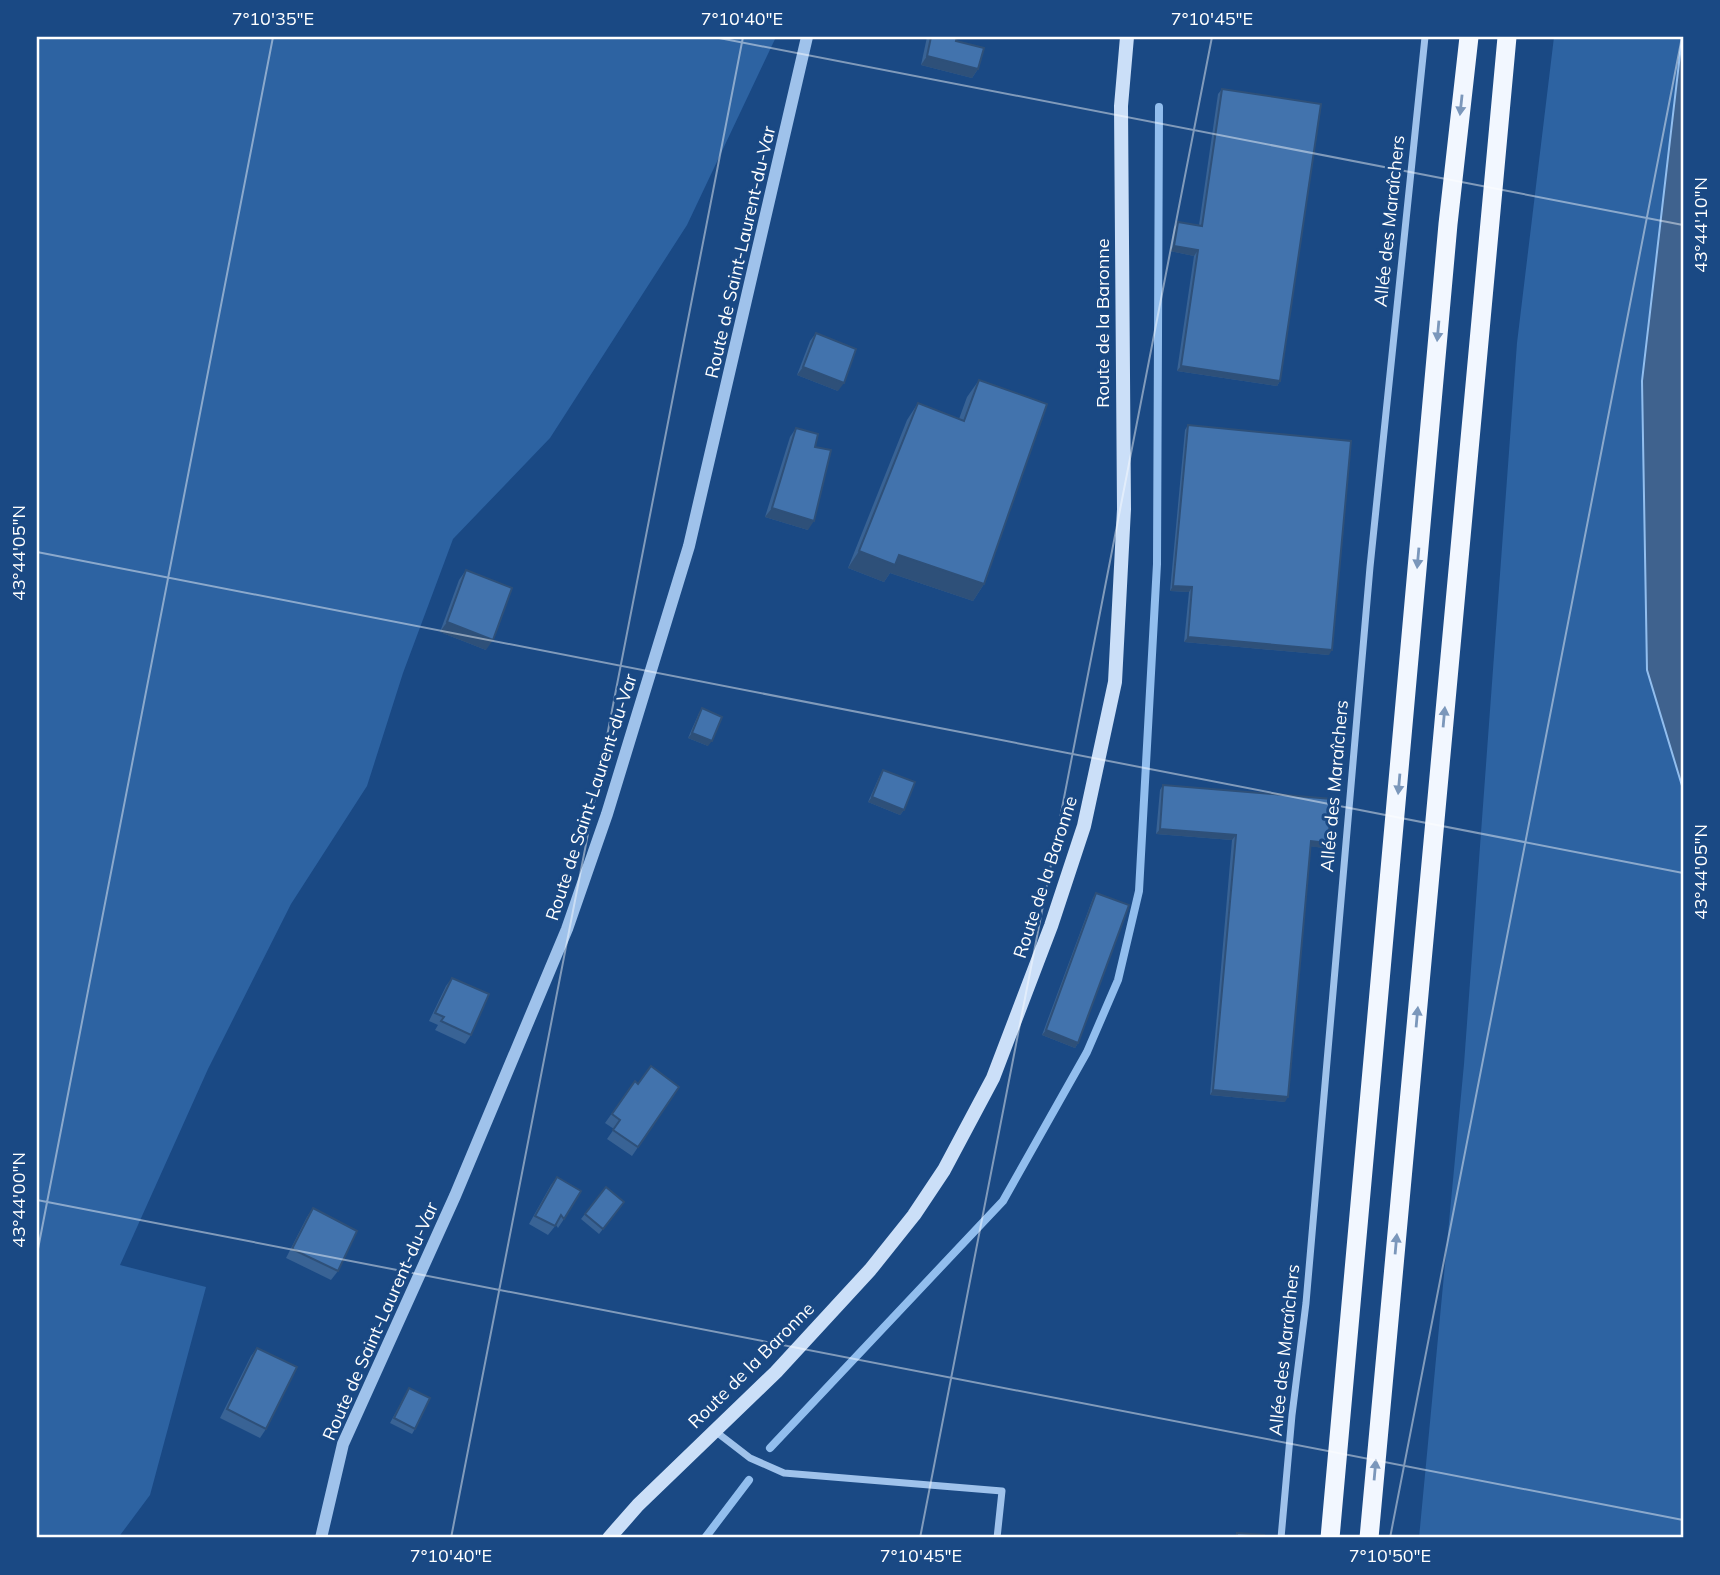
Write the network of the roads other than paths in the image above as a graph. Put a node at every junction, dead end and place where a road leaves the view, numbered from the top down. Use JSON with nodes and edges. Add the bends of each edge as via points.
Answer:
{"nodes":[{"id":1,"x":807,"y":37,"type":"edge"},
{"id":2,"x":1127,"y":37,"type":"edge"},
{"id":3,"x":1425,"y":37,"type":"edge"},
{"id":4,"x":1469,"y":37,"type":"edge"},
{"id":5,"x":1507,"y":37,"type":"edge"},
{"id":6,"x":715,"y":1430,"type":"junction"},
{"id":7,"x":321,"y":1538,"type":"edge"},
{"id":8,"x":609,"y":1538,"type":"edge"},
{"id":9,"x":997,"y":1538,"type":"edge"},
{"id":10,"x":1281,"y":1538,"type":"edge"},
{"id":11,"x":1330,"y":1538,"type":"edge"},
{"id":12,"x":1369,"y":1538,"type":"edge"}],
"edges":[{"from":1,"to":7,"type":"street","name":"Route de Saint-Laurent-du-Var","via":[[688,546],[607,814],[562,942],[343,1444]]},
{"from":2,"to":6,"type":"main road","name":"Route de la Baronne","via":[[1121,106],[1124,509],[1119,609],[1115,682],[1084,826],[1008,1045],[944,1170],[870,1270]]},
{"from":3,"to":10,"type":"street","name":"Allée des Maraîchers","via":[[1368,581],[1306,1303]]},
{"from":4,"to":11,"type":"highway","one_way":true,"via":[[1444,264]]},
{"from":12,"to":5,"type":"highway","one_way":true},
{"from":6,"to":8,"type":"main road","name":"Route de la Baronne"},
{"from":6,"to":9,"type":"street","via":[[750,1458],[784,1473],[1002,1491]]}]}
